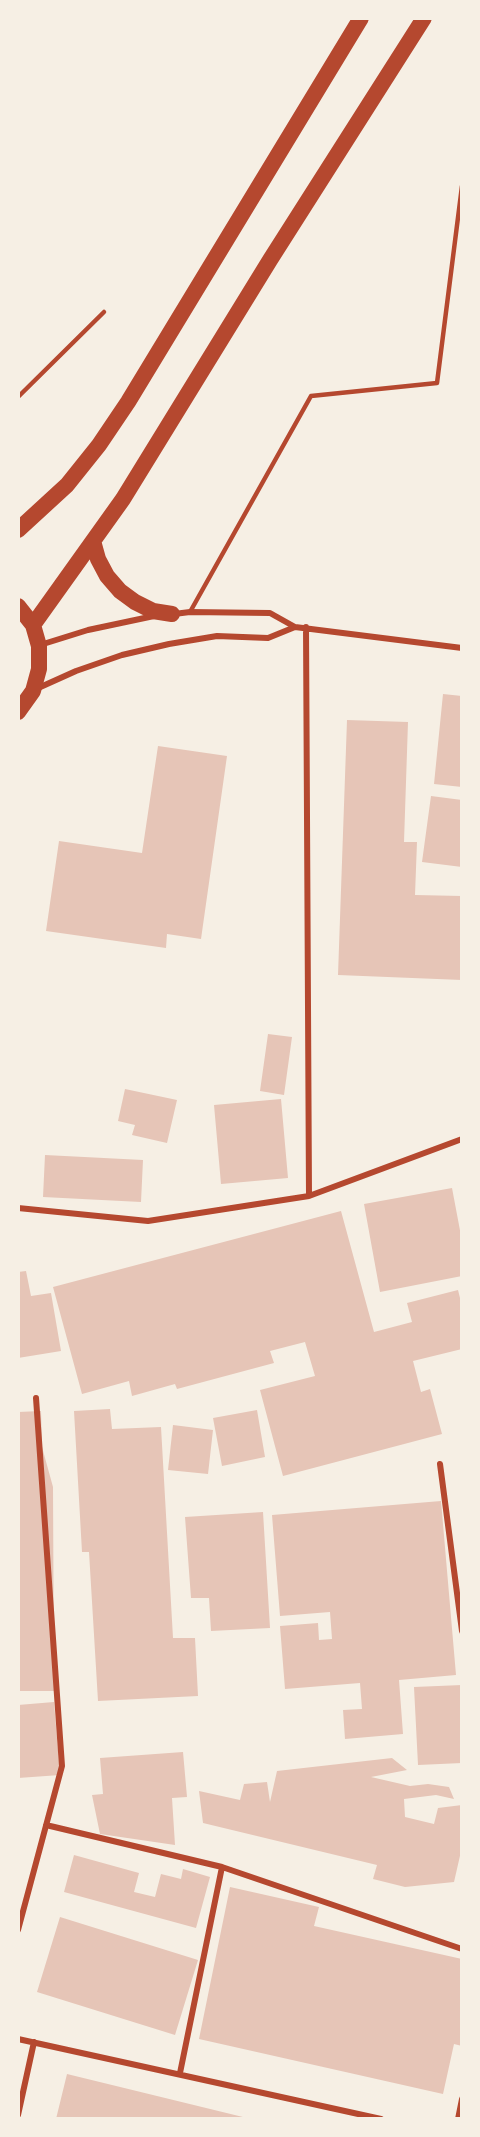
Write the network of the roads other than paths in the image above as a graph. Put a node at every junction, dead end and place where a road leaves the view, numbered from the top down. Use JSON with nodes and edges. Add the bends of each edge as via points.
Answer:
{"nodes":[{"id":1,"x":361,"y":18,"type":"edge"},
{"id":2,"x":424,"y":18,"type":"edge"},
{"id":3,"x":462,"y":186,"type":"edge"},
{"id":4,"x":104,"y":312,"type":"dead end"},
{"id":5,"x":18,"y":397,"type":"edge"},
{"id":6,"x":18,"y":530,"type":"edge"},
{"id":7,"x":93,"y":541,"type":"junction"},
{"id":8,"x":18,"y":606,"type":"edge"},
{"id":9,"x":190,"y":612,"type":"junction"},
{"id":10,"x":172,"y":614,"type":"junction"},
{"id":11,"x":33,"y":625,"type":"junction"},
{"id":12,"x":295,"y":627,"type":"junction"},
{"id":13,"x":306,"y":627,"type":"junction"},
{"id":14,"x":39,"y":645,"type":"junction"},
{"id":15,"x":462,"y":648,"type":"edge"},
{"id":16,"x":33,"y":691,"type":"junction"},
{"id":17,"x":18,"y":712,"type":"edge"},
{"id":18,"x":462,"y":1139,"type":"edge"},
{"id":19,"x":309,"y":1196,"type":"junction"},
{"id":20,"x":18,"y":1208,"type":"edge"},
{"id":21,"x":36,"y":1398,"type":"dead end"},
{"id":22,"x":440,"y":1464,"type":"dead end"},
{"id":23,"x":462,"y":1631,"type":"edge"},
{"id":24,"x":46,"y":1825,"type":"junction"},
{"id":25,"x":222,"y":1867,"type":"junction"},
{"id":26,"x":18,"y":1930,"type":"edge"},
{"id":27,"x":462,"y":1949,"type":"edge"},
{"id":28,"x":18,"y":2039,"type":"edge"},
{"id":29,"x":34,"y":2042,"type":"junction"},
{"id":30,"x":180,"y":2073,"type":"junction"},
{"id":31,"x":462,"y":2099,"type":"edge"},
{"id":32,"x":18,"y":2115,"type":"edge"},
{"id":33,"x":381,"y":2119,"type":"edge"},
{"id":34,"x":458,"y":2119,"type":"edge"}],
"edges":[{"from":1,"to":6,"type":"highway","via":[[128,402],[67,485]]},
{"from":2,"to":7,"type":"highway"},
{"from":3,"to":9,"type":"lane","via":[[437,383],[311,396]]},
{"from":4,"to":5,"type":"lane"},
{"from":7,"to":10,"type":"highway","via":[[103,568],[120,591],[153,610]]},
{"from":7,"to":11,"type":"highway"},
{"from":8,"to":11,"type":"highway"},
{"from":9,"to":10,"type":"street"},
{"from":9,"to":12,"type":"street","via":[[270,613]]},
{"from":10,"to":14,"type":"street","via":[[138,618]]},
{"from":11,"to":14,"type":"highway"},
{"from":12,"to":13,"type":"street"},
{"from":12,"to":16,"type":"street","via":[[268,638],[217,636],[150,648],[76,671]]},
{"from":13,"to":15,"type":"street"},
{"from":13,"to":19,"type":"street"},
{"from":14,"to":16,"type":"highway","via":[[39,669]]},
{"from":16,"to":17,"type":"highway"},
{"from":18,"to":19,"type":"street"},
{"from":19,"to":20,"type":"street","via":[[148,1221]]},
{"from":21,"to":24,"type":"street","via":[[62,1766]]},
{"from":22,"to":23,"type":"street"},
{"from":24,"to":25,"type":"street"},
{"from":24,"to":26,"type":"street"},
{"from":25,"to":27,"type":"street"},
{"from":25,"to":30,"type":"street"},
{"from":28,"to":29,"type":"street"},
{"from":29,"to":30,"type":"street"},
{"from":29,"to":32,"type":"street"},
{"from":30,"to":33,"type":"street"},
{"from":31,"to":34,"type":"street"}]}
